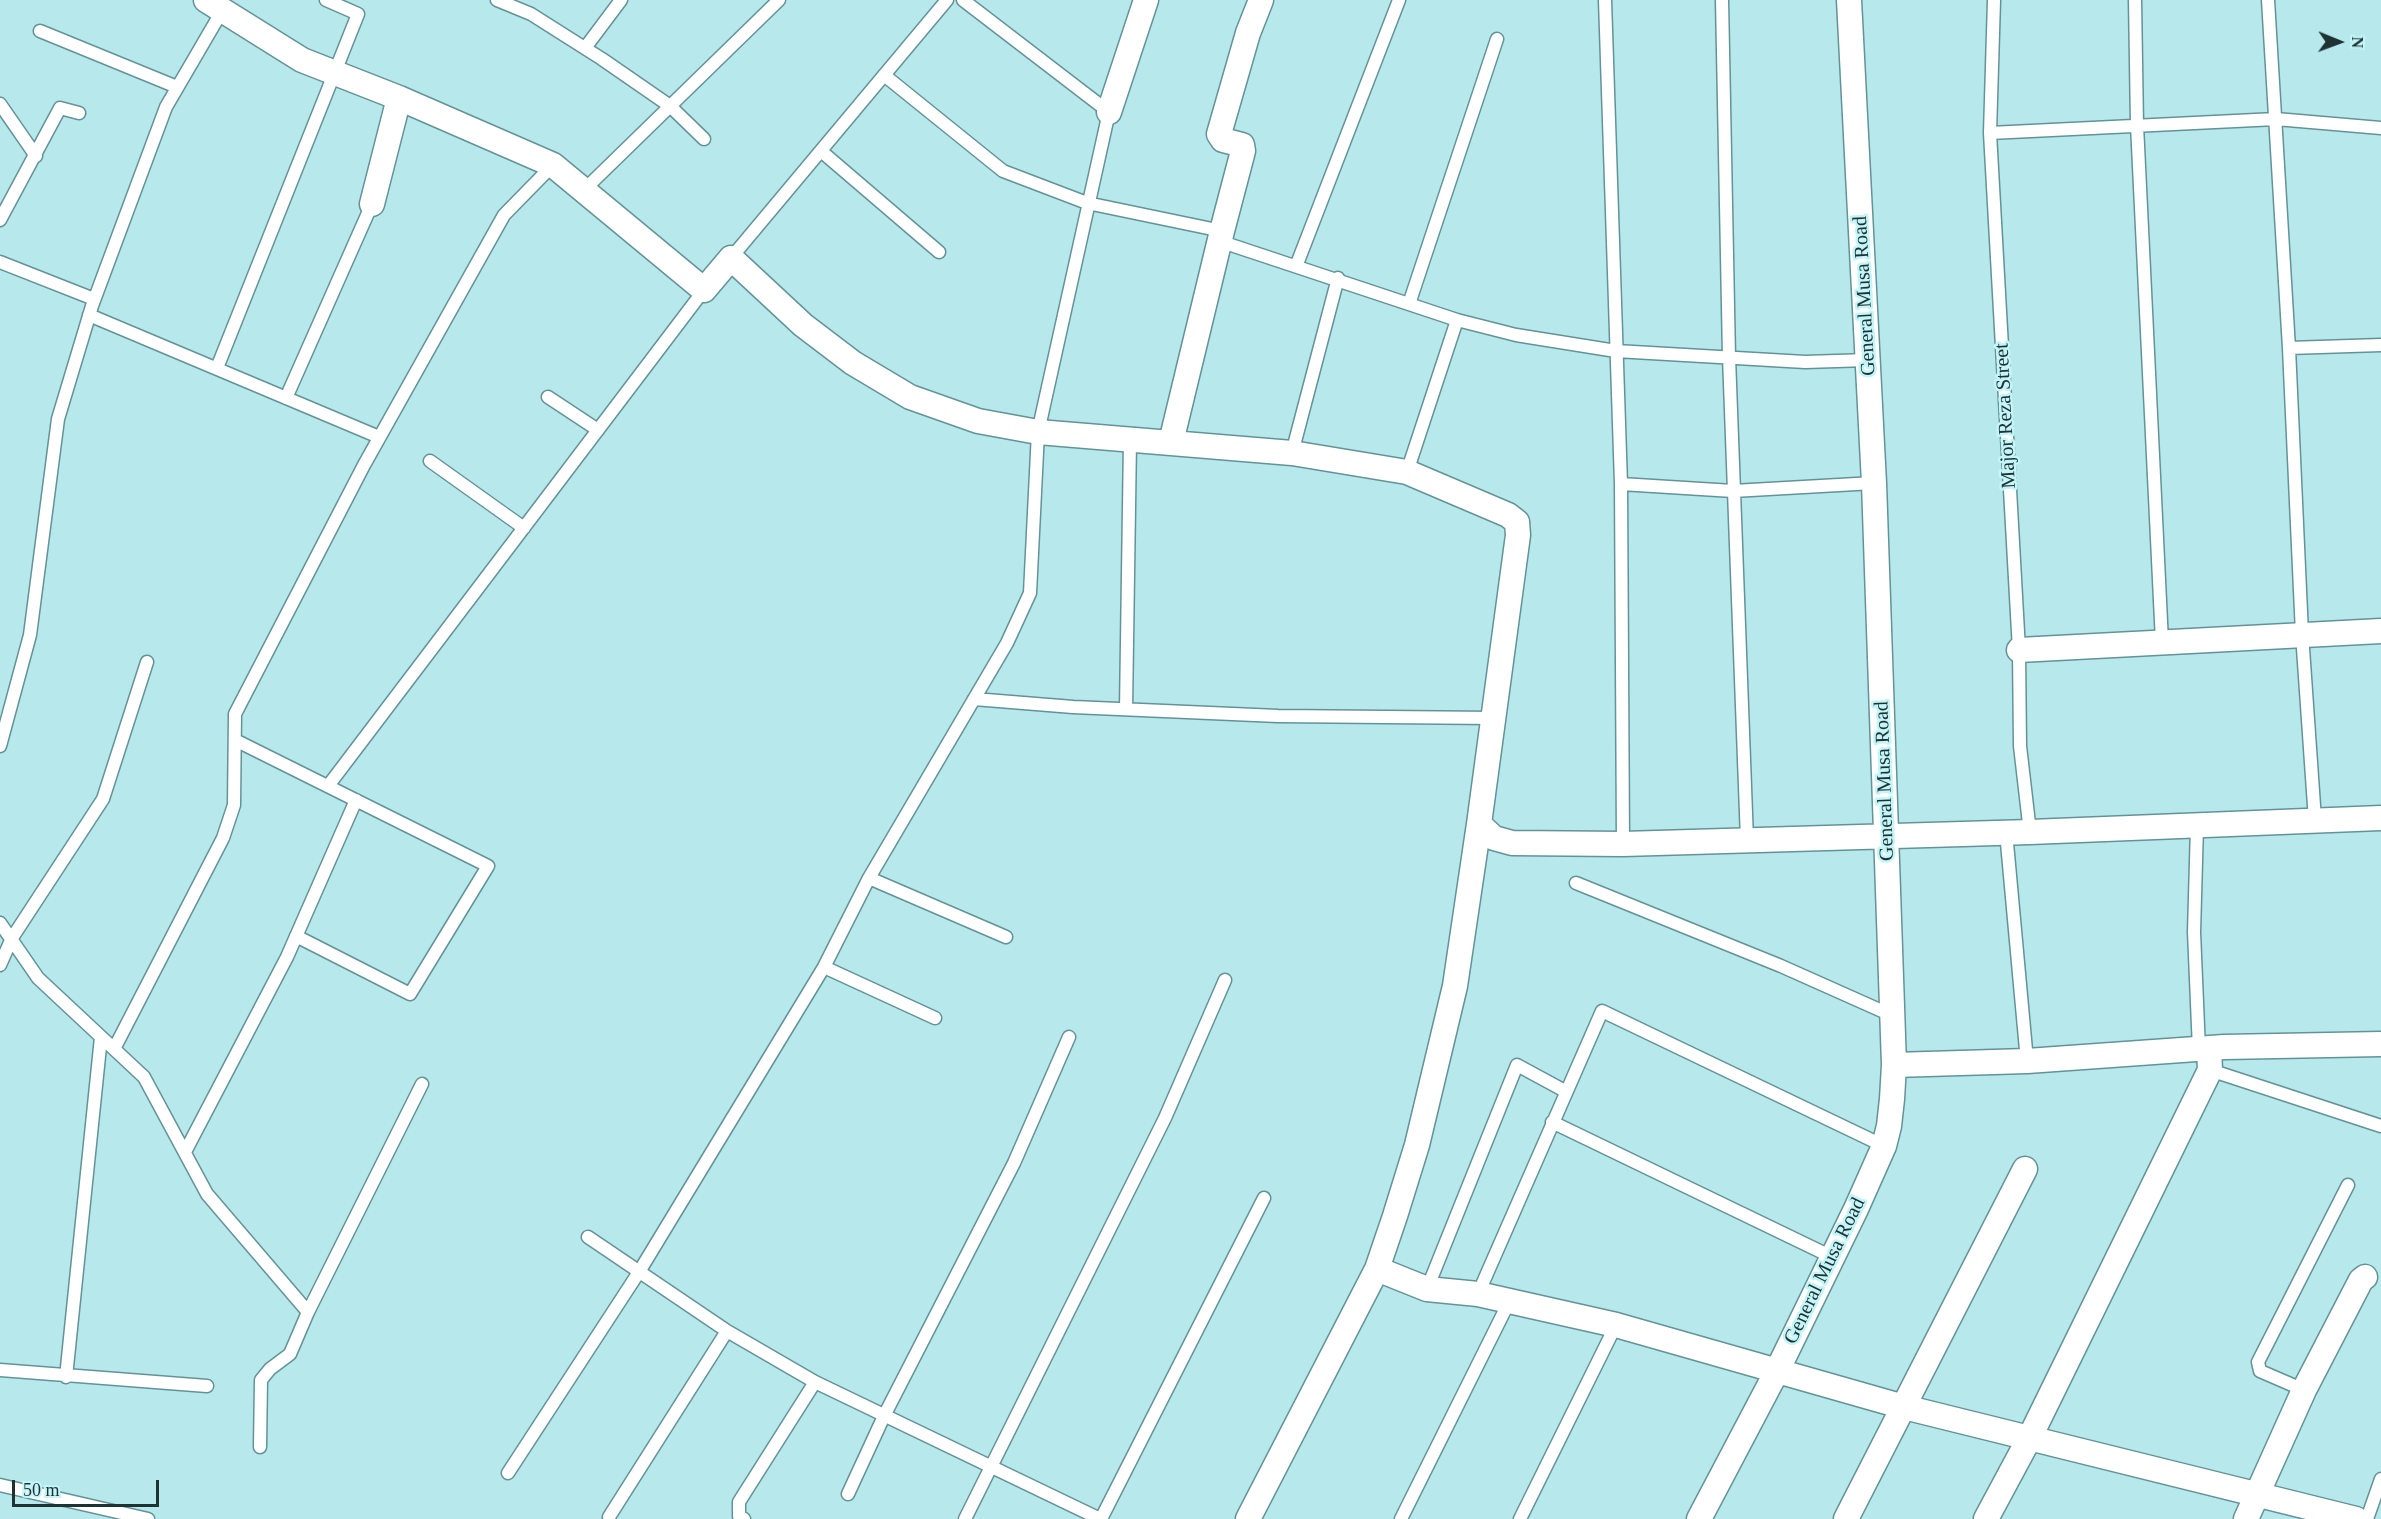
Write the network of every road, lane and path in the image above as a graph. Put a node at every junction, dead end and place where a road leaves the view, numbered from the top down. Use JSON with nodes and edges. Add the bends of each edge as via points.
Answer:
{"nodes":[{"id":1,"x":326,"y":0,"type":"edge"},
{"id":2,"x":497,"y":0,"type":"edge"},
{"id":3,"x":621,"y":0,"type":"edge"},
{"id":4,"x":779,"y":0,"type":"edge"},
{"id":5,"x":947,"y":0,"type":"edge"},
{"id":6,"x":963,"y":0,"type":"edge"},
{"id":7,"x":1146,"y":0,"type":"edge"},
{"id":8,"x":1261,"y":0,"type":"edge"},
{"id":9,"x":1399,"y":0,"type":"edge"},
{"id":10,"x":1605,"y":0,"type":"edge"},
{"id":11,"x":1722,"y":0,"type":"edge"},
{"id":12,"x":1849,"y":0,"type":"edge"},
{"id":13,"x":1994,"y":0,"type":"edge"},
{"id":14,"x":2135,"y":0,"type":"edge"},
{"id":15,"x":2268,"y":0,"type":"edge"},
{"id":16,"x":214,"y":5,"type":"edge"},
{"id":17,"x":40,"y":31,"type":"dead end"},
{"id":18,"x":1497,"y":39,"type":"dead end"},
{"id":19,"x":585,"y":48,"type":"junction"},
{"id":20,"x":336,"y":73,"type":"junction"},
{"id":21,"x":884,"y":75,"type":"junction"},
{"id":22,"x":177,"y":87,"type":"junction"},
{"id":23,"x":399,"y":98,"type":"junction"},
{"id":24,"x":0,"y":104,"type":"edge"},
{"id":25,"x":670,"y":106,"type":"junction"},
{"id":26,"x":1108,"y":112,"type":"junction"},
{"id":27,"x":79,"y":114,"type":"dead end"},
{"id":28,"x":2276,"y":119,"type":"junction"},
{"id":29,"x":2137,"y":125,"type":"junction"},
{"id":30,"x":2381,"y":128,"type":"edge"},
{"id":31,"x":1990,"y":133,"type":"junction"},
{"id":32,"x":704,"y":139,"type":"dead end"},
{"id":33,"x":821,"y":151,"type":"junction"},
{"id":34,"x":36,"y":156,"type":"junction"},
{"id":35,"x":552,"y":165,"type":"junction"},
{"id":36,"x":583,"y":191,"type":"junction"},
{"id":37,"x":1087,"y":203,"type":"junction"},
{"id":38,"x":372,"y":204,"type":"joint"},
{"id":39,"x":0,"y":220,"type":"edge"},
{"id":40,"x":1220,"y":236,"type":"junction"},
{"id":41,"x":939,"y":252,"type":"dead end"},
{"id":42,"x":731,"y":258,"type":"junction"},
{"id":43,"x":0,"y":262,"type":"edge"},
{"id":44,"x":1297,"y":264,"type":"junction"},
{"id":45,"x":1338,"y":278,"type":"junction"},
{"id":46,"x":704,"y":290,"type":"junction"},
{"id":47,"x":94,"y":299,"type":"junction"},
{"id":48,"x":1409,"y":304,"type":"junction"},
{"id":49,"x":89,"y":315,"type":"junction"},
{"id":50,"x":1457,"y":320,"type":"junction"},
{"id":51,"x":2381,"y":345,"type":"edge"},
{"id":52,"x":2289,"y":348,"type":"junction"},
{"id":53,"x":1616,"y":351,"type":"junction"},
{"id":54,"x":1729,"y":357,"type":"junction"},
{"id":55,"x":1868,"y":360,"type":"junction"},
{"id":56,"x":217,"y":368,"type":"junction"},
{"id":57,"x":548,"y":397,"type":"dead end"},
{"id":58,"x":286,"y":398,"type":"junction"},
{"id":59,"x":598,"y":430,"type":"junction"},
{"id":60,"x":1038,"y":432,"type":"junction"},
{"id":61,"x":379,"y":437,"type":"junction"},
{"id":62,"x":1130,"y":440,"type":"junction"},
{"id":63,"x":1172,"y":442,"type":"junction"},
{"id":64,"x":1292,"y":453,"type":"junction"},
{"id":65,"x":430,"y":461,"type":"dead end"},
{"id":66,"x":1407,"y":472,"type":"junction"},
{"id":67,"x":1874,"y":483,"type":"junction"},
{"id":68,"x":1621,"y":484,"type":"junction"},
{"id":69,"x":1733,"y":491,"type":"junction"},
{"id":70,"x":524,"y":528,"type":"junction"},
{"id":71,"x":2381,"y":631,"type":"edge"},
{"id":72,"x":2302,"y":634,"type":"junction"},
{"id":73,"x":2162,"y":642,"type":"junction"},
{"id":74,"x":2019,"y":650,"type":"junction"},
{"id":75,"x":147,"y":662,"type":"dead end"},
{"id":76,"x":974,"y":699,"type":"junction"},
{"id":77,"x":1126,"y":709,"type":"junction"},
{"id":78,"x":1494,"y":718,"type":"junction"},
{"id":79,"x":235,"y":740,"type":"junction"},
{"id":80,"x":0,"y":746,"type":"edge"},
{"id":81,"x":328,"y":786,"type":"junction"},
{"id":82,"x":356,"y":800,"type":"junction"},
{"id":83,"x":2381,"y":818,"type":"edge"},
{"id":84,"x":2315,"y":820,"type":"junction"},
{"id":85,"x":1479,"y":824,"type":"junction"},
{"id":86,"x":2197,"y":826,"type":"junction"},
{"id":87,"x":2018,"y":832,"type":"junction"},
{"id":88,"x":1887,"y":835,"type":"junction"},
{"id":89,"x":1747,"y":840,"type":"junction"},
{"id":90,"x":1623,"y":844,"type":"junction"},
{"id":91,"x":869,"y":878,"type":"junction"},
{"id":92,"x":1576,"y":883,"type":"dead end"},
{"id":93,"x":0,"y":922,"type":"edge"},
{"id":94,"x":296,"y":936,"type":"junction"},
{"id":95,"x":1006,"y":937,"type":"dead end"},
{"id":96,"x":12,"y":938,"type":"junction"},
{"id":97,"x":0,"y":965,"type":"edge"},
{"id":98,"x":824,"y":967,"type":"junction"},
{"id":99,"x":1226,"y":980,"type":"dead end"},
{"id":100,"x":1891,"y":1015,"type":"junction"},
{"id":101,"x":935,"y":1018,"type":"dead end"},
{"id":102,"x":101,"y":1037,"type":"junction"},
{"id":103,"x":1069,"y":1038,"type":"dead end"},
{"id":104,"x":2381,"y":1044,"type":"edge"},
{"id":105,"x":114,"y":1049,"type":"junction"},
{"id":106,"x":2206,"y":1056,"type":"junction"},
{"id":107,"x":2027,"y":1061,"type":"junction"},
{"id":108,"x":1894,"y":1065,"type":"junction"},
{"id":109,"x":422,"y":1084,"type":"dead end"},
{"id":110,"x":1565,"y":1091,"type":"junction"},
{"id":111,"x":1552,"y":1122,"type":"junction"},
{"id":112,"x":2381,"y":1126,"type":"edge"},
{"id":113,"x":1884,"y":1146,"type":"junction"},
{"id":114,"x":185,"y":1152,"type":"junction"},
{"id":115,"x":2025,"y":1169,"type":"dead end"},
{"id":116,"x":2348,"y":1185,"type":"dead end"},
{"id":117,"x":1264,"y":1198,"type":"dead end"},
{"id":118,"x":588,"y":1237,"type":"dead end"},
{"id":119,"x":1832,"y":1257,"type":"junction"},
{"id":120,"x":1377,"y":1269,"type":"junction"},
{"id":121,"x":639,"y":1272,"type":"junction"},
{"id":122,"x":2373,"y":1278,"type":"edge"},
{"id":123,"x":1426,"y":1289,"type":"junction"},
{"id":124,"x":1478,"y":1294,"type":"junction"},
{"id":125,"x":1510,"y":1300,"type":"junction"},
{"id":126,"x":308,"y":1312,"type":"junction"},
{"id":127,"x":1616,"y":1325,"type":"junction"},
{"id":128,"x":727,"y":1331,"type":"junction"},
{"id":129,"x":1778,"y":1369,"type":"junction"},
{"id":130,"x":0,"y":1370,"type":"edge"},
{"id":131,"x":66,"y":1377,"type":"junction"},
{"id":132,"x":815,"y":1382,"type":"junction"},
{"id":133,"x":207,"y":1386,"type":"dead end"},
{"id":134,"x":2304,"y":1390,"type":"junction"},
{"id":135,"x":1904,"y":1407,"type":"junction"},
{"id":136,"x":884,"y":1416,"type":"junction"},
{"id":137,"x":2030,"y":1437,"type":"junction"},
{"id":138,"x":260,"y":1447,"type":"dead end"},
{"id":139,"x":990,"y":1467,"type":"junction"},
{"id":140,"x":508,"y":1473,"type":"dead end"},
{"id":141,"x":2381,"y":1479,"type":"edge"},
{"id":142,"x":0,"y":1485,"type":"edge"},
{"id":143,"x":848,"y":1494,"type":"dead end"},
{"id":144,"x":2257,"y":1495,"type":"junction"},
{"id":145,"x":609,"y":1517,"type":"dead end"},
{"id":146,"x":148,"y":1519,"type":"edge"},
{"id":147,"x":744,"y":1519,"type":"edge"},
{"id":148,"x":965,"y":1519,"type":"edge"},
{"id":149,"x":1100,"y":1519,"type":"edge"},
{"id":150,"x":1248,"y":1519,"type":"edge"},
{"id":151,"x":1401,"y":1519,"type":"edge"},
{"id":152,"x":1520,"y":1519,"type":"edge"},
{"id":153,"x":1699,"y":1519,"type":"edge"},
{"id":154,"x":1846,"y":1519,"type":"edge"},
{"id":155,"x":1986,"y":1519,"type":"edge"},
{"id":156,"x":2246,"y":1519,"type":"edge"},
{"id":157,"x":2356,"y":1519,"type":"edge"},
{"id":158,"x":2367,"y":1519,"type":"edge"}],
"edges":[{"from":1,"to":20,"type":"lane","via":[[358,15]]},
{"from":2,"to":19,"type":"lane","via":[[531,14]]},
{"from":3,"to":19,"type":"lane"},
{"from":4,"to":25,"type":"lane"},
{"from":5,"to":21,"type":"lane"},
{"from":6,"to":26,"type":"lane"},
{"from":7,"to":26,"type":"street"},
{"from":8,"to":40,"type":"street","via":[[1219,134],[1223,140],[1242,145],[1244,151]]},
{"from":9,"to":44,"type":"lane"},
{"from":10,"to":53,"type":"lane"},
{"from":11,"to":54,"type":"lane"},
{"from":12,"to":55,"type":"street","name":"General Musa Road"},
{"from":13,"to":31,"type":"lane","name":"Major Reza Street"},
{"from":14,"to":29,"type":"lane"},
{"from":15,"to":28,"type":"lane"},
{"from":16,"to":20,"type":"street","via":[[302,60]]},
{"from":16,"to":22,"type":"lane"},
{"from":17,"to":22,"type":"lane"},
{"from":18,"to":48,"type":"lane"},
{"from":19,"to":25,"type":"lane"},
{"from":20,"to":23,"type":"street"},
{"from":20,"to":56,"type":"lane"},
{"from":21,"to":33,"type":"lane"},
{"from":21,"to":37,"type":"lane","via":[[1003,171]]},
{"from":22,"to":47,"type":"lane"},
{"from":23,"to":35,"type":"street"},
{"from":23,"to":38,"type":"street"},
{"from":24,"to":34,"type":"lane"},
{"from":25,"to":32,"type":"lane"},
{"from":25,"to":36,"type":"lane"},
{"from":26,"to":37,"type":"lane"},
{"from":27,"to":34,"type":"lane","via":[[60,108]]},
{"from":28,"to":29,"type":"lane"},
{"from":28,"to":30,"type":"lane"},
{"from":28,"to":52,"type":"lane"},
{"from":29,"to":31,"type":"lane"},
{"from":29,"to":73,"type":"lane"},
{"from":31,"to":74,"type":"lane","name":"Major Reza Street"},
{"from":33,"to":41,"type":"lane"},
{"from":33,"to":42,"type":"lane"},
{"from":34,"to":39,"type":"lane"},
{"from":35,"to":36,"type":"street"},
{"from":35,"to":61,"type":"lane","via":[[504,215]]},
{"from":36,"to":46,"type":"street"},
{"from":37,"to":40,"type":"lane"},
{"from":37,"to":60,"type":"lane"},
{"from":38,"to":58,"type":"lane"},
{"from":40,"to":44,"type":"lane"},
{"from":40,"to":63,"type":"street"},
{"from":42,"to":46,"type":"street"},
{"from":42,"to":60,"type":"street","via":[[820,338],[910,397],[978,421]]},
{"from":43,"to":47,"type":"lane"},
{"from":44,"to":45,"type":"lane"},
{"from":45,"to":48,"type":"lane"},
{"from":45,"to":64,"type":"lane"},
{"from":46,"to":59,"type":"lane"},
{"from":47,"to":49,"type":"lane"},
{"from":48,"to":50,"type":"lane"},
{"from":49,"to":56,"type":"lane"},
{"from":49,"to":80,"type":"lane","via":[[58,419],[30,635]]},
{"from":50,"to":53,"type":"lane","via":[[1516,335]]},
{"from":50,"to":66,"type":"lane"},
{"from":51,"to":52,"type":"lane"},
{"from":52,"to":72,"type":"lane"},
{"from":53,"to":54,"type":"lane"},
{"from":53,"to":68,"type":"lane"},
{"from":54,"to":55,"type":"lane","via":[[1805,362]]},
{"from":54,"to":69,"type":"lane"},
{"from":55,"to":67,"type":"street","name":"General Musa Road"},
{"from":56,"to":58,"type":"lane"},
{"from":57,"to":59,"type":"lane"},
{"from":58,"to":61,"type":"lane"},
{"from":59,"to":70,"type":"lane"},
{"from":60,"to":62,"type":"street"},
{"from":60,"to":76,"type":"lane","via":[[1030,593]]},
{"from":61,"to":79,"type":"lane","via":[[236,714]]},
{"from":62,"to":63,"type":"street"},
{"from":62,"to":77,"type":"lane"},
{"from":63,"to":64,"type":"street"},
{"from":64,"to":66,"type":"street"},
{"from":65,"to":70,"type":"lane"},
{"from":66,"to":78,"type":"street","via":[[1517,522]]},
{"from":67,"to":69,"type":"lane"},
{"from":67,"to":88,"type":"street","name":"General Musa Road"},
{"from":68,"to":69,"type":"lane"},
{"from":68,"to":90,"type":"lane"},
{"from":69,"to":89,"type":"lane"},
{"from":70,"to":81,"type":"lane"},
{"from":71,"to":72,"type":"street"},
{"from":72,"to":73,"type":"street"},
{"from":72,"to":84,"type":"lane"},
{"from":73,"to":74,"type":"street"},
{"from":74,"to":87,"type":"lane","name":"Major Reza Street"},
{"from":75,"to":96,"type":"lane","via":[[103,800]]},
{"from":76,"to":77,"type":"lane"},
{"from":76,"to":91,"type":"lane"},
{"from":77,"to":78,"type":"lane","via":[[1278,716]]},
{"from":78,"to":85,"type":"street"},
{"from":79,"to":81,"type":"lane"},
{"from":79,"to":105,"type":"lane","via":[[234,805],[222,838]]},
{"from":81,"to":82,"type":"lane"},
{"from":82,"to":94,"type":"lane"},
{"from":82,"to":94,"type":"lane","via":[[488,866],[410,994]]},
{"from":83,"to":84,"type":"street"},
{"from":84,"to":86,"type":"street"},
{"from":85,"to":90,"type":"street","via":[[1494,838],[1512,843]]},
{"from":85,"to":120,"type":"street","via":[[1455,986],[1417,1145]]},
{"from":86,"to":87,"type":"street"},
{"from":86,"to":106,"type":"lane","via":[[2194,932]]},
{"from":87,"to":88,"type":"street"},
{"from":87,"to":107,"type":"lane","name":"Major Reza Street"},
{"from":88,"to":89,"type":"street"},
{"from":88,"to":100,"type":"street","name":"General Musa Road"},
{"from":89,"to":90,"type":"street"},
{"from":91,"to":95,"type":"lane"},
{"from":91,"to":98,"type":"lane"},
{"from":92,"to":100,"type":"lane"},
{"from":93,"to":96,"type":"lane"},
{"from":94,"to":114,"type":"lane"},
{"from":96,"to":97,"type":"lane"},
{"from":96,"to":102,"type":"lane","via":[[38,978]]},
{"from":98,"to":101,"type":"lane"},
{"from":98,"to":121,"type":"lane"},
{"from":99,"to":139,"type":"lane","via":[[1165,1118]]},
{"from":100,"to":108,"type":"street","name":"General Musa Road"},
{"from":102,"to":105,"type":"lane"},
{"from":102,"to":131,"type":"lane"},
{"from":103,"to":136,"type":"lane","via":[[1014,1163]]},
{"from":104,"to":106,"type":"street"},
{"from":105,"to":114,"type":"lane","via":[[144,1077]]},
{"from":106,"to":107,"type":"street"},
{"from":106,"to":112,"type":"lane"},
{"from":106,"to":137,"type":"street"},
{"from":107,"to":108,"type":"street"},
{"from":108,"to":113,"type":"street","name":"General Musa Road"},
{"from":109,"to":126,"type":"lane"},
{"from":110,"to":111,"type":"lane"},
{"from":110,"to":113,"type":"lane","via":[[1602,1011]]},
{"from":110,"to":123,"type":"lane","via":[[1517,1065]]},
{"from":111,"to":119,"type":"lane"},
{"from":111,"to":124,"type":"lane"},
{"from":113,"to":119,"type":"street","name":"General Musa Road"},
{"from":114,"to":126,"type":"lane","via":[[207,1194]]},
{"from":115,"to":135,"type":"street"},
{"from":116,"to":134,"type":"lane","via":[[2258,1362],[2260,1371]]},
{"from":117,"to":149,"type":"lane"},
{"from":118,"to":121,"type":"lane"},
{"from":119,"to":129,"type":"street","name":"General Musa Road"},
{"from":120,"to":123,"type":"street"},
{"from":120,"to":150,"type":"street"},
{"from":121,"to":128,"type":"lane"},
{"from":121,"to":140,"type":"lane"},
{"from":122,"to":134,"type":"street","via":[[2361,1280]]},
{"from":123,"to":124,"type":"street"},
{"from":124,"to":125,"type":"street"},
{"from":125,"to":127,"type":"street"},
{"from":125,"to":151,"type":"lane"},
{"from":126,"to":138,"type":"lane","via":[[290,1354],[261,1380]]},
{"from":127,"to":129,"type":"street"},
{"from":127,"to":152,"type":"lane"},
{"from":128,"to":132,"type":"lane"},
{"from":128,"to":145,"type":"lane"},
{"from":129,"to":135,"type":"street"},
{"from":129,"to":153,"type":"street","name":"General Musa Road"},
{"from":130,"to":131,"type":"lane"},
{"from":131,"to":133,"type":"lane"},
{"from":132,"to":136,"type":"lane"},
{"from":132,"to":147,"type":"lane","via":[[739,1502],[739,1516]]},
{"from":134,"to":144,"type":"street"},
{"from":135,"to":137,"type":"street"},
{"from":135,"to":154,"type":"street"},
{"from":136,"to":139,"type":"lane"},
{"from":136,"to":143,"type":"lane"},
{"from":137,"to":144,"type":"street"},
{"from":137,"to":155,"type":"street"},
{"from":139,"to":148,"type":"lane"},
{"from":139,"to":149,"type":"lane"},
{"from":141,"to":158,"type":"lane"},
{"from":142,"to":146,"type":"lane"},
{"from":144,"to":156,"type":"street"},
{"from":144,"to":157,"type":"street"}]}
